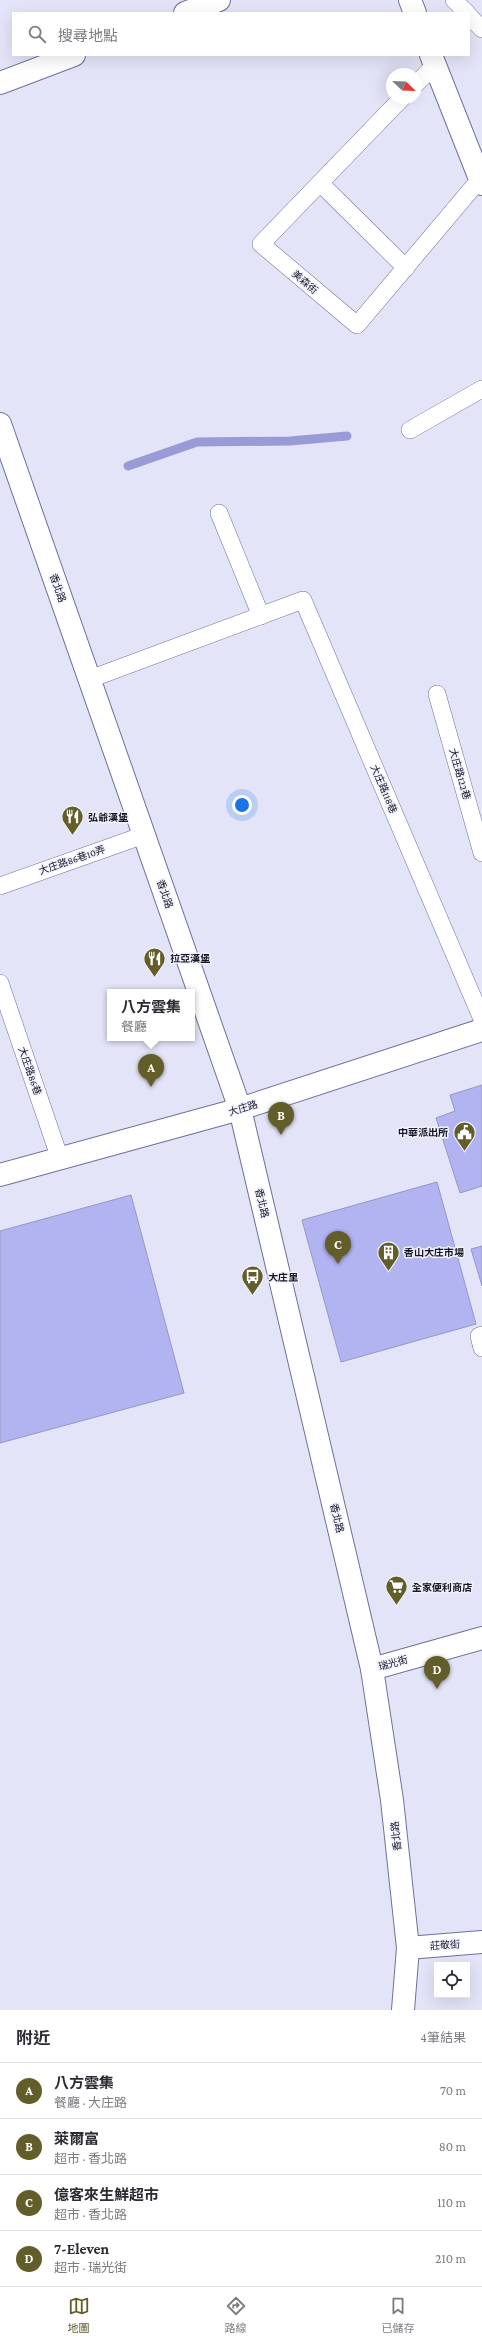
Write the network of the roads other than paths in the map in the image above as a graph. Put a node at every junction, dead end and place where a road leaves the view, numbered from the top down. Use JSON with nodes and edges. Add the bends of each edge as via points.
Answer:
{"nodes":[{"id":1,"x":219,"y":0,"type":"edge"},
{"id":2,"x":410,"y":0,"type":"edge"},
{"id":3,"x":454,"y":0,"type":"edge"},
{"id":4,"x":188,"y":12,"type":"edge"},
{"id":5,"x":415,"y":12,"type":"edge"},
{"id":6,"x":465,"y":12,"type":"edge"},
{"id":7,"x":470,"y":17,"type":"edge"},
{"id":8,"x":482,"y":29,"type":"edge"},
{"id":9,"x":71,"y":56,"type":"edge"},
{"id":10,"x":433,"y":60,"type":"edge"},
{"id":11,"x":422,"y":76,"type":"edge"},
{"id":12,"x":0,"y":83,"type":"edge"},
{"id":13,"x":396,"y":104,"type":"edge"},
{"id":14,"x":481,"y":182,"type":"edge"},
{"id":15,"x":320,"y":183,"type":"junction"},
{"id":16,"x":406,"y":268,"type":"junction"},
{"id":17,"x":482,"y":389,"type":"edge"},
{"id":18,"x":0,"y":424,"type":"edge"},
{"id":19,"x":410,"y":430,"type":"dead end"},
{"id":20,"x":219,"y":513,"type":"dead end"},
{"id":21,"x":261,"y":616,"type":"junction"},
{"id":22,"x":90,"y":679,"type":"junction"},
{"id":23,"x":437,"y":694,"type":"dead end"},
{"id":24,"x":144,"y":835,"type":"junction"},
{"id":25,"x":482,"y":853,"type":"edge"},
{"id":26,"x":0,"y":886,"type":"edge"},
{"id":27,"x":0,"y":983,"type":"edge"},
{"id":28,"x":482,"y":1019,"type":"edge"},
{"id":29,"x":482,"y":1030,"type":"edge"},
{"id":30,"x":240,"y":1110,"type":"junction"},
{"id":31,"x":60,"y":1159,"type":"junction"},
{"id":32,"x":0,"y":1175,"type":"edge"},
{"id":33,"x":482,"y":1335,"type":"edge"},
{"id":34,"x":482,"y":1348,"type":"edge"},
{"id":35,"x":482,"y":1638,"type":"edge"},
{"id":36,"x":372,"y":1669,"type":"junction"},
{"id":37,"x":482,"y":1942,"type":"edge"},
{"id":38,"x":408,"y":1948,"type":"junction"},
{"id":39,"x":403,"y":2010,"type":"edge"}],
"edges":[{"from":1,"to":4,"type":"street"},
{"from":2,"to":5,"type":"street"},
{"from":3,"to":6,"type":"lane"},
{"from":7,"to":8,"type":"lane"},
{"from":9,"to":12,"type":"street"},
{"from":10,"to":11,"type":"lane","name":"美森街"},
{"from":10,"to":14,"type":"street","name":"美森街"},
{"from":13,"to":15,"type":"lane","name":"美森街"},
{"from":14,"to":16,"type":"lane","name":"美森街"},
{"from":15,"to":16,"type":"lane"},
{"from":15,"to":16,"type":"lane","name":"美森街","via":[[261,244],[357,325]]},
{"from":17,"to":19,"type":"lane"},
{"from":18,"to":22,"type":"street","name":"香北路"},
{"from":20,"to":21,"type":"lane"},
{"from":21,"to":22,"type":"lane","name":"大庄路118巷"},
{"from":21,"to":28,"type":"lane","name":"大庄路118巷","via":[[303,600]]},
{"from":22,"to":24,"type":"street","name":"香北路"},
{"from":23,"to":25,"type":"lane","name":"大庄路122巷"},
{"from":24,"to":26,"type":"lane","name":"大庄路86巷10弄"},
{"from":24,"to":30,"type":"street","name":"香北路"},
{"from":27,"to":31,"type":"lane","name":"大庄路86巷"},
{"from":29,"to":30,"type":"street","name":"大庄路"},
{"from":30,"to":31,"type":"street","name":"大庄路"},
{"from":30,"to":36,"type":"street","name":"香北路"},
{"from":31,"to":32,"type":"street","name":"大庄路"},
{"from":33,"to":34,"type":"lane","via":[[479,1336]]},
{"from":35,"to":36,"type":"street","name":"瑞光街"},
{"from":36,"to":38,"type":"street","name":"香北路","via":[[392,1800]]},
{"from":37,"to":38,"type":"street","name":"莊敬街"},
{"from":38,"to":39,"type":"street","name":"香北路"}]}
